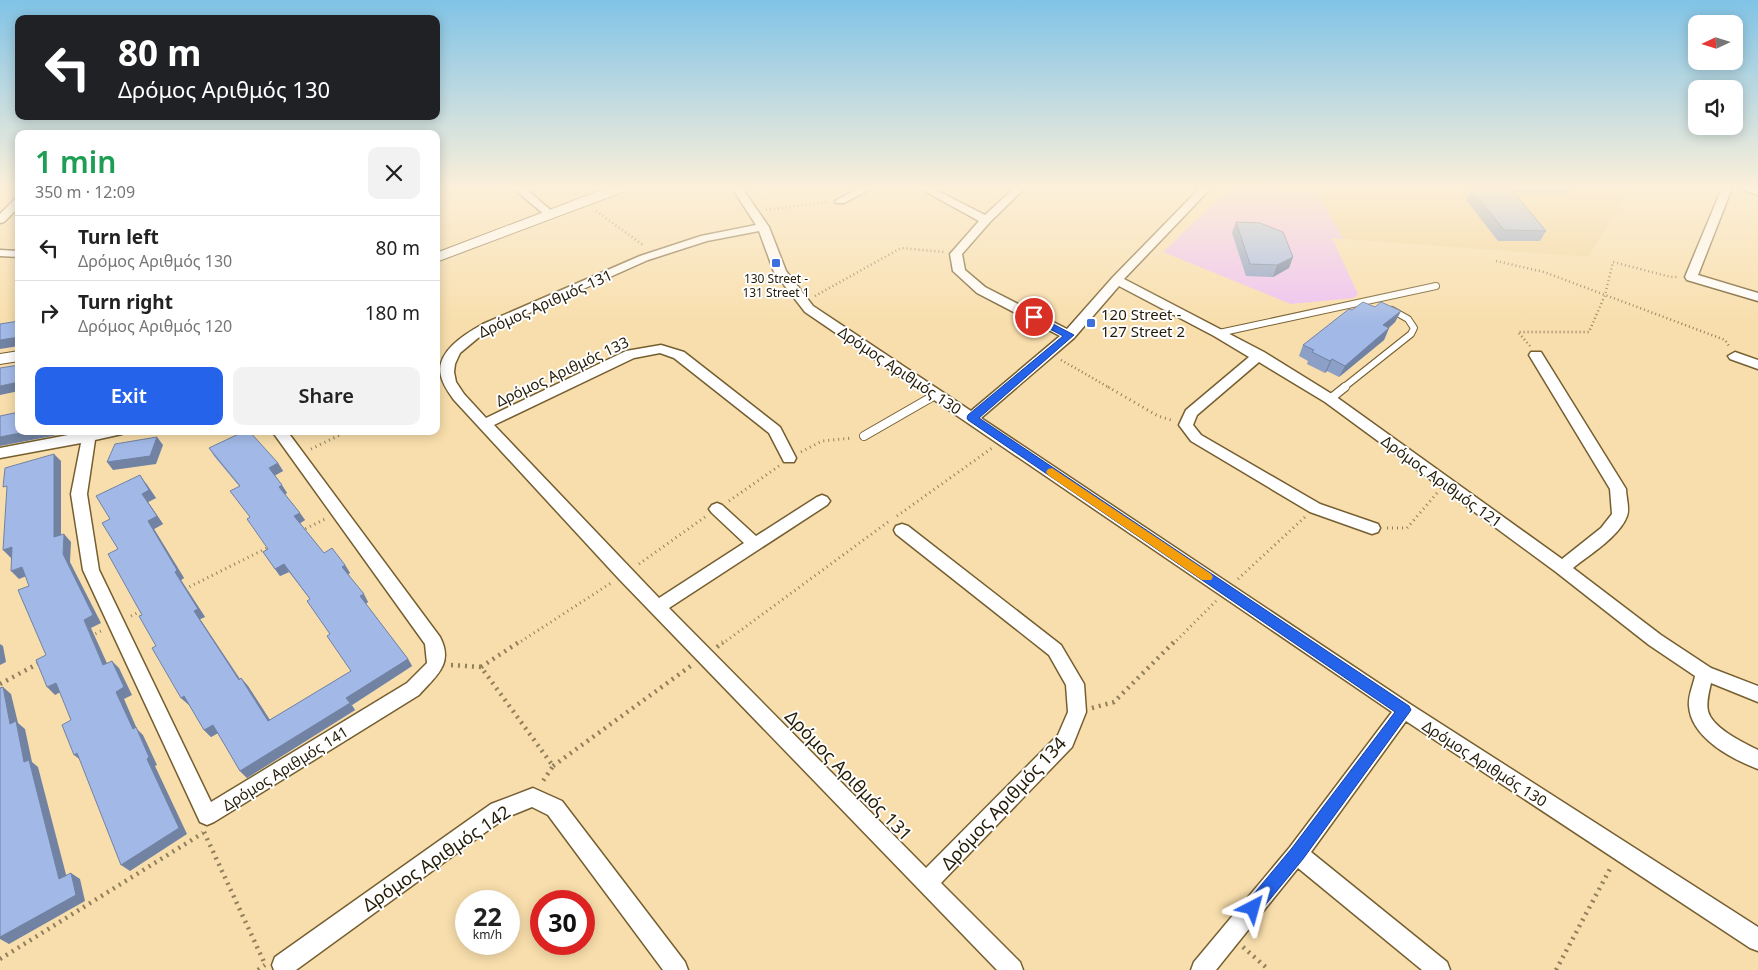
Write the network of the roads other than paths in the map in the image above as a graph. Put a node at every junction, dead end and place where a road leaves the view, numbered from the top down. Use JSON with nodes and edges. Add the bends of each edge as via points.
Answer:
{"nodes":[{"id":1,"x":500,"y":233,"type":"edge"},
{"id":2,"x":728,"y":233,"type":"edge"},
{"id":3,"x":766,"y":233,"type":"edge"},
{"id":4,"x":974,"y":233,"type":"edge"},
{"id":5,"x":1162,"y":233,"type":"edge"},
{"id":6,"x":1709,"y":233,"type":"edge"},
{"id":7,"x":0,"y":252,"type":"edge"},
{"id":8,"x":15,"y":254,"type":"edge"},
{"id":9,"x":440,"y":256,"type":"edge"},
{"id":10,"x":1117,"y":280,"type":"junction"},
{"id":11,"x":1436,"y":286,"type":"dead end"},
{"id":12,"x":1758,"y":298,"type":"edge"},
{"id":13,"x":1372,"y":301,"type":"junction"},
{"id":14,"x":1219,"y":333,"type":"junction"},
{"id":15,"x":1069,"y":335,"type":"junction"},
{"id":16,"x":1259,"y":355,"type":"junction"},
{"id":17,"x":1536,"y":355,"type":"road end"},
{"id":18,"x":1735,"y":356,"type":"road end"},
{"id":19,"x":15,"y":357,"type":"edge"},
{"id":20,"x":0,"y":359,"type":"edge"},
{"id":21,"x":1758,"y":365,"type":"edge"},
{"id":22,"x":937,"y":394,"type":"junction"},
{"id":23,"x":1330,"y":399,"type":"junction"},
{"id":24,"x":972,"y":418,"type":"junction"},
{"id":25,"x":485,"y":424,"type":"junction"},
{"id":26,"x":95,"y":435,"type":"edge"},
{"id":27,"x":282,"y":435,"type":"edge"},
{"id":28,"x":89,"y":436,"type":"junction"},
{"id":29,"x":864,"y":436,"type":"road end"},
{"id":30,"x":0,"y":453,"type":"edge"},
{"id":31,"x":789,"y":458,"type":"road end"},
{"id":32,"x":822,"y":501,"type":"dead end"},
{"id":33,"x":717,"y":509,"type":"road end"},
{"id":34,"x":1372,"y":528,"type":"road end"},
{"id":35,"x":902,"y":530,"type":"dead end"},
{"id":36,"x":755,"y":544,"type":"junction"},
{"id":37,"x":1562,"y":568,"type":"junction"},
{"id":38,"x":658,"y":607,"type":"junction"},
{"id":39,"x":1705,"y":673,"type":"junction"},
{"id":40,"x":1758,"y":694,"type":"edge"},
{"id":41,"x":1404,"y":710,"type":"junction"},
{"id":42,"x":1758,"y":760,"type":"edge"},
{"id":43,"x":1297,"y":854,"type":"junction"},
{"id":44,"x":927,"y":882,"type":"junction"},
{"id":45,"x":1758,"y":940,"type":"edge"},
{"id":46,"x":278,"y":967,"type":"edge"},
{"id":47,"x":678,"y":970,"type":"edge"},
{"id":48,"x":1012,"y":970,"type":"edge"},
{"id":49,"x":1202,"y":970,"type":"edge"},
{"id":50,"x":1439,"y":970,"type":"edge"}],
"edges":[{"from":1,"to":9,"type":"street"},
{"from":2,"to":25,"type":"street","name":"Δρόμος Αριθμός 131","via":[[656,254],[464,340],[451,356],[447,373],[459,397]]},
{"from":3,"to":22,"type":"street","name":"Δρόμος Αριθμός 130","via":[[780,272],[809,309]]},
{"from":4,"to":15,"type":"street","via":[[956,254],[959,271],[981,290]]},
{"from":5,"to":10,"type":"street"},
{"from":6,"to":12,"type":"street","via":[[1691,277]]},
{"from":7,"to":8,"type":"street"},
{"from":10,"to":14,"type":"street","name":"Δρόμος Αριθμός 121"},
{"from":10,"to":15,"type":"street"},
{"from":11,"to":13,"type":"lane"},
{"from":13,"to":14,"type":"lane"},
{"from":13,"to":23,"type":"lane","via":[[1406,316],[1414,328],[1411,334]]},
{"from":14,"to":16,"type":"street","name":"Δρόμος Αριθμός 121"},
{"from":15,"to":24,"type":"street"},
{"from":16,"to":23,"type":"street","name":"Δρόμος Αριθμός 121"},
{"from":16,"to":34,"type":"street","via":[[1191,413],[1186,425],[1196,438],[1315,508]]},
{"from":17,"to":37,"type":"street","via":[[1618,489],[1620,515],[1607,532]]},
{"from":18,"to":21,"type":"street"},
{"from":19,"to":20,"type":"street"},
{"from":22,"to":24,"type":"street","name":"Δρόμος Αριθμός 130"},
{"from":22,"to":29,"type":"lane"},
{"from":23,"to":37,"type":"street","name":"Δρόμος Αριθμός 121"},
{"from":24,"to":41,"type":"street","name":"Δρόμος Αριθμός 130"},
{"from":25,"to":31,"type":"street","name":"Δρόμος Αριθμός 133","via":[[631,354],[661,349],[679,355],[775,430]]},
{"from":25,"to":38,"type":"street","name":"Δρόμος Αριθμός 131"},
{"from":26,"to":28,"type":"street"},
{"from":27,"to":28,"type":"street","name":"Δρόμος Αριθμός 141","via":[[434,642],[436,665],[413,689],[205,824],[91,570],[79,494]]},
{"from":28,"to":30,"type":"street"},
{"from":32,"to":36,"type":"street"},
{"from":33,"to":36,"type":"street"},
{"from":35,"to":44,"type":"street","name":"Δρόμος Αριθμός 134","via":[[1055,650],[1075,684],[1077,712],[1066,741]]},
{"from":36,"to":38,"type":"street"},
{"from":37,"to":39,"type":"street","name":"Δρόμος Αριθμός 121","via":[[1655,640]]},
{"from":38,"to":44,"type":"street","name":"Δρόμος Αριθμός 131"},
{"from":39,"to":40,"type":"street","name":"Δρόμος Αριθμός 121"},
{"from":39,"to":42,"type":"street","via":[[1698,706],[1703,723],[1722,740]]},
{"from":41,"to":43,"type":"street"},
{"from":41,"to":45,"type":"street","name":"Δρόμος Αριθμός 130"},
{"from":43,"to":49,"type":"street"},
{"from":43,"to":50,"type":"street"},
{"from":44,"to":48,"type":"street","name":"Δρόμος Αριθμός 131"},
{"from":46,"to":47,"type":"street","name":"Δρόμος Αριθμός 142","via":[[498,811],[533,797],[555,808]]}]}
